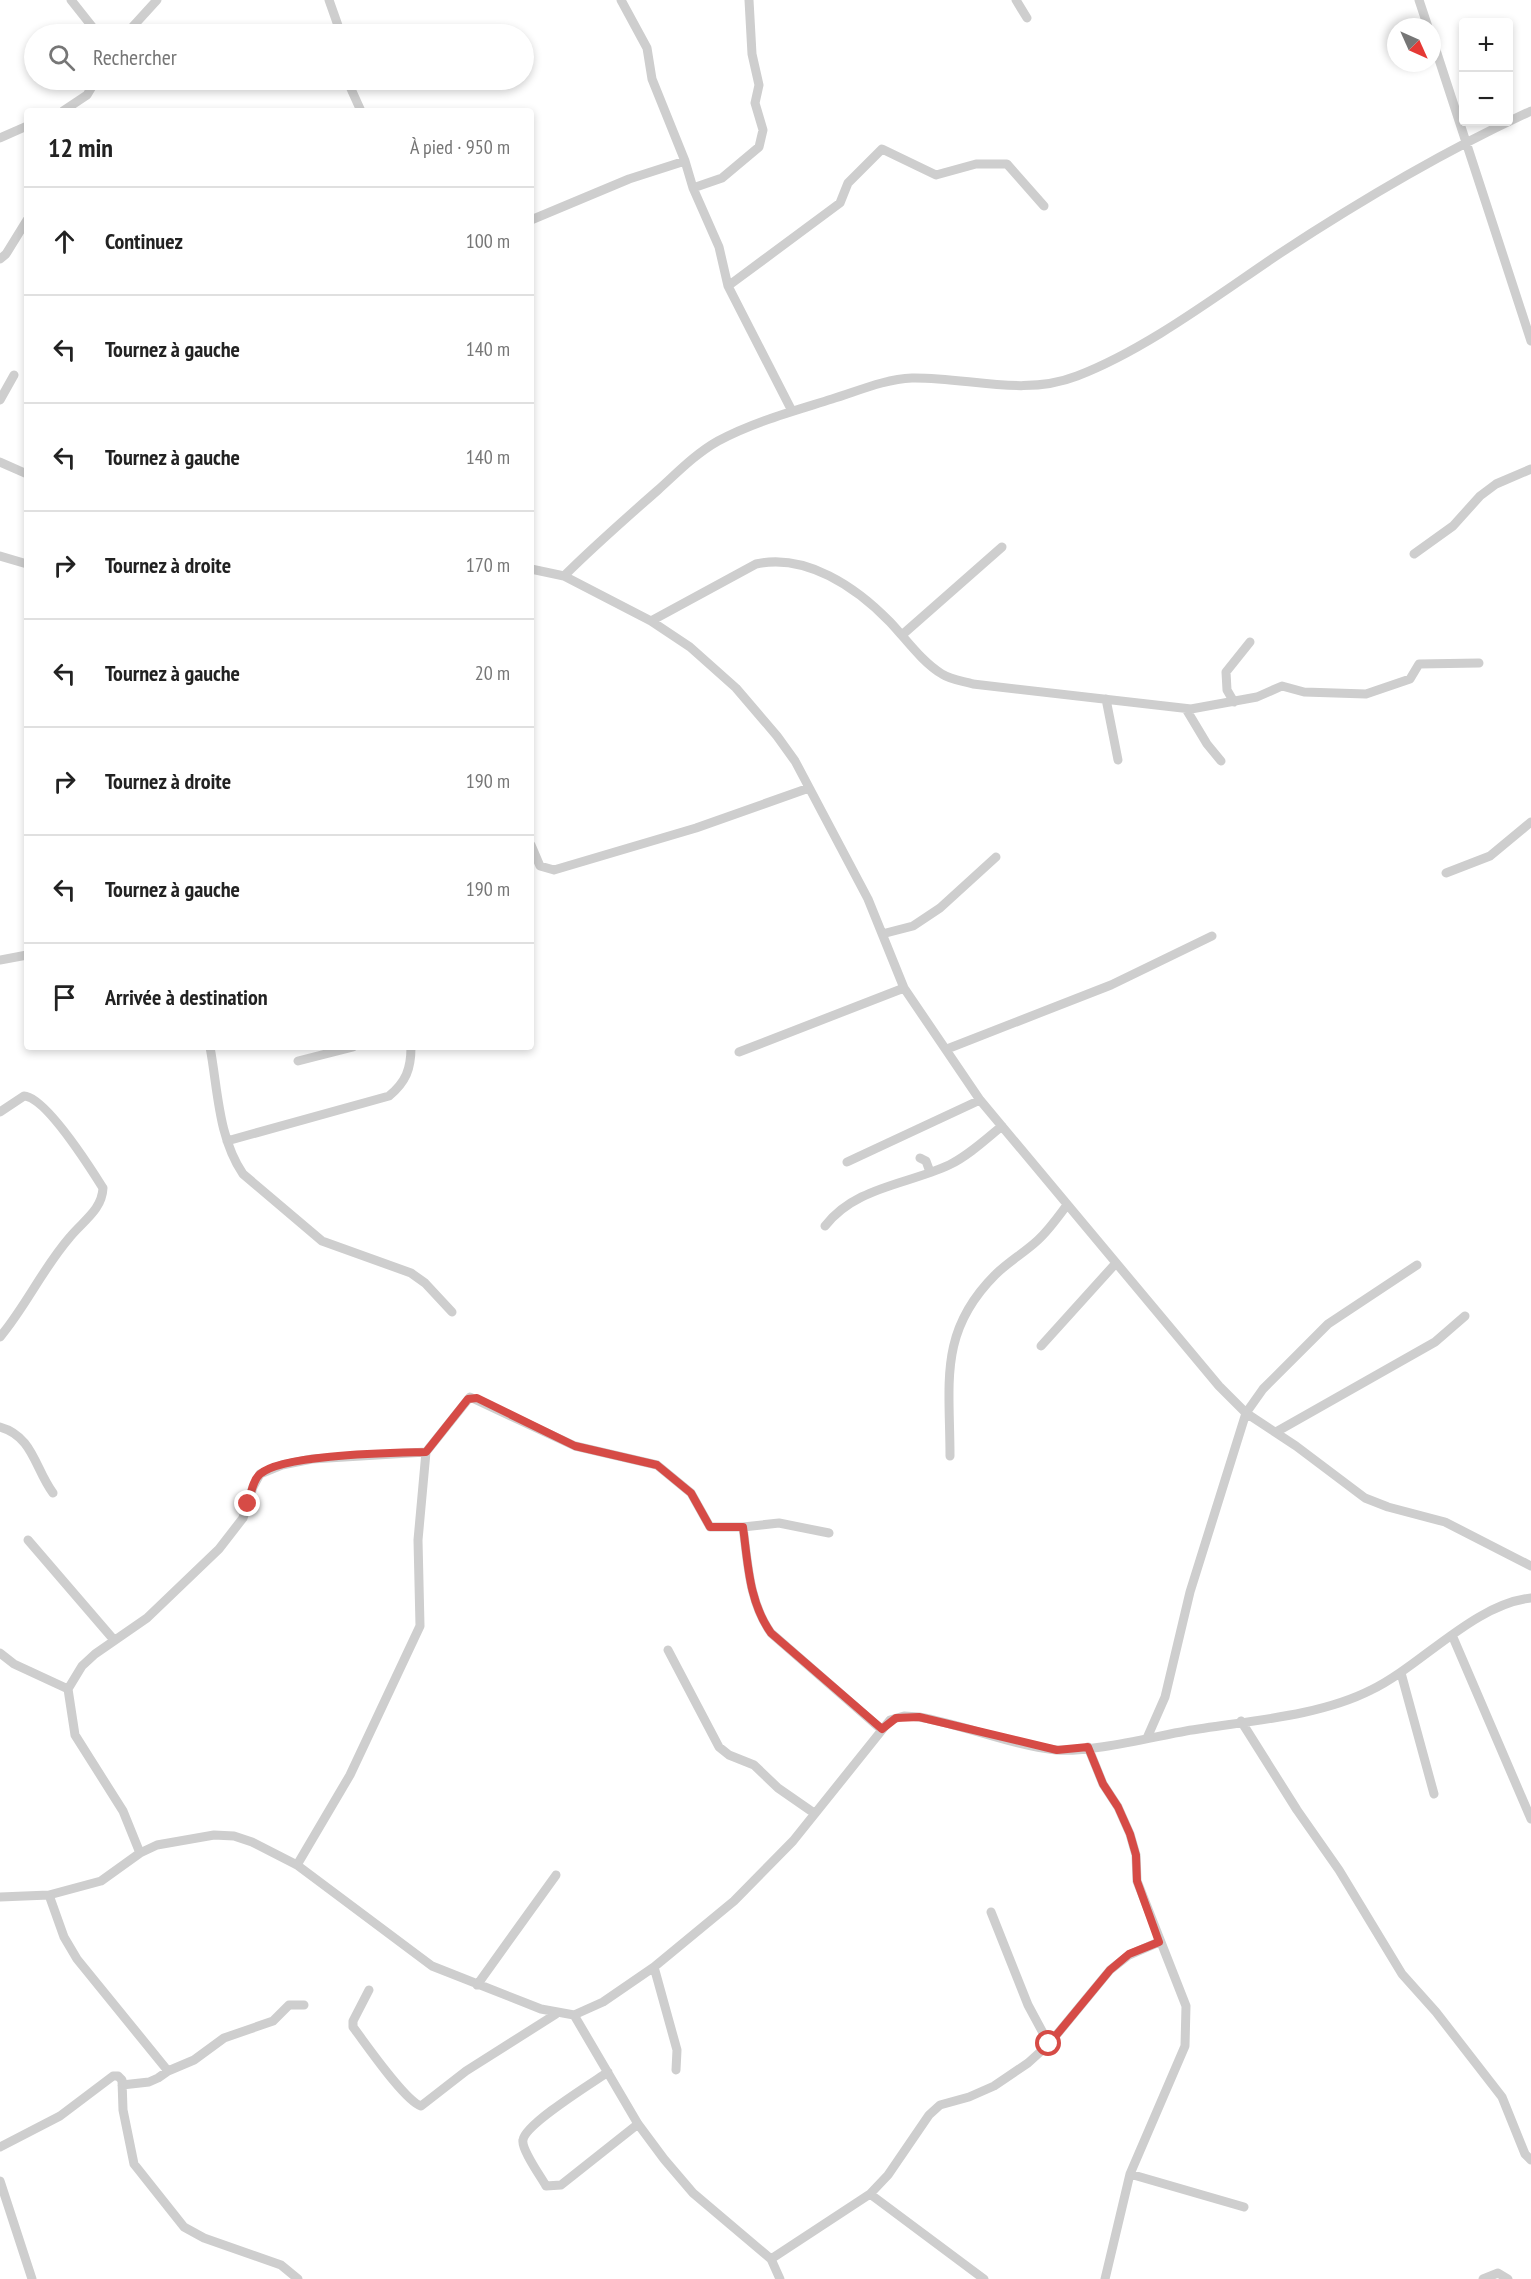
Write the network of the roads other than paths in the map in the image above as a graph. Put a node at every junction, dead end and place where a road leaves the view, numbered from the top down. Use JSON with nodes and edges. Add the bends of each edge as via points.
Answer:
{"nodes":[{"id":1,"x":71,"y":0,"type":"edge"},
{"id":2,"x":157,"y":0,"type":"edge"},
{"id":3,"x":329,"y":0,"type":"edge"},
{"id":4,"x":621,"y":0,"type":"edge"},
{"id":5,"x":749,"y":0,"type":"edge"},
{"id":6,"x":1016,"y":0,"type":"edge"},
{"id":7,"x":1419,"y":0,"type":"edge"},
{"id":8,"x":1027,"y":18,"type":"dead end"},
{"id":9,"x":1425,"y":18,"type":"edge"},
{"id":10,"x":90,"y":24,"type":"edge"},
{"id":11,"x":135,"y":24,"type":"edge"},
{"id":12,"x":337,"y":24,"type":"edge"},
{"id":13,"x":1441,"y":64,"type":"edge"},
{"id":14,"x":90,"y":90,"type":"edge"},
{"id":15,"x":352,"y":90,"type":"edge"},
{"id":16,"x":68,"y":108,"type":"edge"},
{"id":17,"x":360,"y":108,"type":"edge"},
{"id":18,"x":1531,"y":111,"type":"edge"},
{"id":19,"x":24,"y":127,"type":"edge"},
{"id":20,"x":0,"y":138,"type":"edge"},
{"id":21,"x":1467,"y":141,"type":"junction"},
{"id":22,"x":685,"y":161,"type":"junction"},
{"id":23,"x":693,"y":188,"type":"junction"},
{"id":24,"x":1044,"y":206,"type":"dead end"},
{"id":25,"x":534,"y":219,"type":"edge"},
{"id":26,"x":24,"y":225,"type":"edge"},
{"id":27,"x":0,"y":259,"type":"edge"},
{"id":28,"x":728,"y":286,"type":"junction"},
{"id":29,"x":1531,"y":341,"type":"edge"},
{"id":30,"x":14,"y":375,"type":"dead end"},
{"id":31,"x":0,"y":400,"type":"edge"},
{"id":32,"x":792,"y":411,"type":"junction"},
{"id":33,"x":0,"y":462,"type":"edge"},
{"id":34,"x":1531,"y":469,"type":"edge"},
{"id":35,"x":24,"y":473,"type":"edge"},
{"id":36,"x":1002,"y":547,"type":"dead end"},
{"id":37,"x":1414,"y":554,"type":"dead end"},
{"id":38,"x":0,"y":556,"type":"edge"},
{"id":39,"x":24,"y":563,"type":"edge"},
{"id":40,"x":534,"y":570,"type":"edge"},
{"id":41,"x":564,"y":576,"type":"junction"},
{"id":42,"x":651,"y":621,"type":"junction"},
{"id":43,"x":902,"y":635,"type":"junction"},
{"id":44,"x":1250,"y":642,"type":"dead end"},
{"id":45,"x":1479,"y":663,"type":"dead end"},
{"id":46,"x":1106,"y":699,"type":"junction"},
{"id":47,"x":1233,"y":702,"type":"junction"},
{"id":48,"x":1186,"y":709,"type":"junction"},
{"id":49,"x":1118,"y":760,"type":"dead end"},
{"id":50,"x":1221,"y":761,"type":"dead end"},
{"id":51,"x":809,"y":788,"type":"junction"},
{"id":52,"x":1531,"y":822,"type":"edge"},
{"id":53,"x":534,"y":851,"type":"edge"},
{"id":54,"x":996,"y":857,"type":"dead end"},
{"id":55,"x":1446,"y":873,"type":"dead end"},
{"id":56,"x":882,"y":934,"type":"junction"},
{"id":57,"x":1212,"y":936,"type":"dead end"},
{"id":58,"x":24,"y":956,"type":"edge"},
{"id":59,"x":0,"y":960,"type":"edge"},
{"id":60,"x":904,"y":988,"type":"junction"},
{"id":61,"x":946,"y":1049,"type":"junction"},
{"id":62,"x":211,"y":1050,"type":"edge"},
{"id":63,"x":341,"y":1050,"type":"edge"},
{"id":64,"x":411,"y":1050,"type":"edge"},
{"id":65,"x":739,"y":1052,"type":"dead end"},
{"id":66,"x":298,"y":1061,"type":"dead end"},
{"id":67,"x":980,"y":1100,"type":"junction"},
{"id":68,"x":0,"y":1112,"type":"edge"},
{"id":69,"x":1002,"y":1126,"type":"junction"},
{"id":70,"x":227,"y":1141,"type":"junction"},
{"id":71,"x":920,"y":1158,"type":"dead end"},
{"id":72,"x":846,"y":1162,"type":"dead end"},
{"id":73,"x":930,"y":1172,"type":"junction"},
{"id":74,"x":1067,"y":1205,"type":"junction"},
{"id":75,"x":825,"y":1226,"type":"dead end"},
{"id":76,"x":1116,"y":1263,"type":"junction"},
{"id":77,"x":1417,"y":1265,"type":"dead end"},
{"id":78,"x":452,"y":1312,"type":"dead end"},
{"id":79,"x":1465,"y":1316,"type":"dead end"},
{"id":80,"x":0,"y":1337,"type":"edge"},
{"id":81,"x":1041,"y":1346,"type":"dead end"},
{"id":82,"x":1246,"y":1413,"type":"junction"},
{"id":83,"x":0,"y":1427,"type":"edge"},
{"id":84,"x":1276,"y":1432,"type":"junction"},
{"id":85,"x":426,"y":1452,"type":"junction"},
{"id":86,"x":950,"y":1456,"type":"dead end"},
{"id":87,"x":53,"y":1493,"type":"dead end"},
{"id":88,"x":743,"y":1527,"type":"junction"},
{"id":89,"x":829,"y":1533,"type":"dead end"},
{"id":90,"x":28,"y":1540,"type":"dead end"},
{"id":91,"x":1531,"y":1566,"type":"edge"},
{"id":92,"x":1531,"y":1598,"type":"edge"},
{"id":93,"x":1452,"y":1635,"type":"junction"},
{"id":94,"x":114,"y":1640,"type":"junction"},
{"id":95,"x":668,"y":1650,"type":"dead end"},
{"id":96,"x":0,"y":1653,"type":"edge"},
{"id":97,"x":1401,"y":1672,"type":"junction"},
{"id":98,"x":68,"y":1689,"type":"junction"},
{"id":99,"x":1241,"y":1721,"type":"junction"},
{"id":100,"x":882,"y":1729,"type":"junction"},
{"id":101,"x":1147,"y":1738,"type":"junction"},
{"id":102,"x":1088,"y":1747,"type":"junction"},
{"id":103,"x":1434,"y":1794,"type":"dead end"},
{"id":104,"x":814,"y":1813,"type":"junction"},
{"id":105,"x":1531,"y":1819,"type":"edge"},
{"id":106,"x":140,"y":1853,"type":"junction"},
{"id":107,"x":297,"y":1865,"type":"junction"},
{"id":108,"x":556,"y":1875,"type":"dead end"},
{"id":109,"x":49,"y":1895,"type":"junction"},
{"id":110,"x":0,"y":1897,"type":"edge"},
{"id":111,"x":991,"y":1912,"type":"dead end"},
{"id":112,"x":1159,"y":1942,"type":"junction"},
{"id":113,"x":654,"y":1967,"type":"junction"},
{"id":114,"x":477,"y":1985,"type":"junction"},
{"id":115,"x":369,"y":1990,"type":"dead end"},
{"id":116,"x":304,"y":2005,"type":"dead end"},
{"id":117,"x":556,"y":2014,"type":"junction"},
{"id":118,"x":574,"y":2015,"type":"junction"},
{"id":119,"x":1049,"y":2044,"type":"junction"},
{"id":120,"x":676,"y":2070,"type":"dead end"},
{"id":121,"x":168,"y":2071,"type":"junction"},
{"id":122,"x":608,"y":2072,"type":"junction"},
{"id":123,"x":122,"y":2085,"type":"junction"},
{"id":124,"x":638,"y":2124,"type":"junction"},
{"id":125,"x":0,"y":2147,"type":"edge"},
{"id":126,"x":1531,"y":2160,"type":"edge"},
{"id":127,"x":1130,"y":2174,"type":"junction"},
{"id":128,"x":0,"y":2181,"type":"edge"},
{"id":129,"x":870,"y":2194,"type":"junction"},
{"id":130,"x":1244,"y":2207,"type":"dead end"},
{"id":131,"x":10,"y":2209,"type":"junction"},
{"id":132,"x":0,"y":2214,"type":"edge"},
{"id":133,"x":771,"y":2259,"type":"junction"},
{"id":134,"x":32,"y":2279,"type":"edge"},
{"id":135,"x":298,"y":2279,"type":"edge"},
{"id":136,"x":780,"y":2279,"type":"edge"},
{"id":137,"x":984,"y":2279,"type":"edge"},
{"id":138,"x":1105,"y":2279,"type":"edge"},
{"id":139,"x":1483,"y":2279,"type":"edge"},
{"id":140,"x":1508,"y":2279,"type":"edge"}],
"edges":[{"from":1,"to":10,"type":"street"},
{"from":2,"to":11,"type":"street"},
{"from":3,"to":12,"type":"street"},
{"from":4,"to":22,"type":"street","via":[[647,48],[652,79]]},
{"from":5,"to":23,"type":"street","via":[[752,54],[759,85],[755,103],[764,130],[759,147],[722,178]]},
{"from":6,"to":8,"type":"street"},
{"from":7,"to":9,"type":"street"},
{"from":13,"to":21,"type":"street"},
{"from":14,"to":16,"type":"street"},
{"from":15,"to":17,"type":"street"},
{"from":18,"to":21,"type":"street"},
{"from":19,"to":20,"type":"street"},
{"from":21,"to":29,"type":"street"},
{"from":21,"to":32,"type":"street","via":[[1348,209],[1126,352],[1076,377],[1038,386],[896,379]]},
{"from":22,"to":23,"type":"street"},
{"from":22,"to":25,"type":"street","via":[[629,179]]},
{"from":23,"to":28,"type":"street","via":[[719,247]]},
{"from":24,"to":28,"type":"street","via":[[1007,164],[976,164],[936,175],[882,149],[849,183],[840,203]]},
{"from":26,"to":27,"type":"street"},
{"from":28,"to":32,"type":"street"},
{"from":30,"to":31,"type":"street"},
{"from":32,"to":41,"type":"street","via":[[738,432],[699,453]]},
{"from":33,"to":35,"type":"street"},
{"from":34,"to":37,"type":"street","via":[[1496,484],[1453,526]]},
{"from":36,"to":43,"type":"street"},
{"from":38,"to":39,"type":"street"},
{"from":40,"to":41,"type":"street"},
{"from":41,"to":42,"type":"street"},
{"from":42,"to":43,"type":"street","via":[[756,564],[774,560],[823,572],[857,594]]},
{"from":42,"to":51,"type":"street","via":[[690,646],[736,688],[795,760]]},
{"from":43,"to":46,"type":"street","via":[[935,669],[951,678]]},
{"from":44,"to":47,"type":"street","via":[[1226,672],[1227,690]]},
{"from":45,"to":47,"type":"street","via":[[1419,664],[1410,679],[1366,694],[1304,692],[1282,686]]},
{"from":46,"to":48,"type":"street"},
{"from":46,"to":49,"type":"street"},
{"from":47,"to":48,"type":"street"},
{"from":48,"to":50,"type":"street"},
{"from":51,"to":53,"type":"street","via":[[696,828],[554,870],[540,866]]},
{"from":51,"to":56,"type":"street","via":[[868,899]]},
{"from":52,"to":55,"type":"street","via":[[1490,856]]},
{"from":54,"to":56,"type":"street","via":[[940,908],[913,926]]},
{"from":56,"to":60,"type":"street"},
{"from":57,"to":61,"type":"street","via":[[1111,985]]},
{"from":58,"to":59,"type":"street"},
{"from":60,"to":61,"type":"street"},
{"from":60,"to":65,"type":"street"},
{"from":61,"to":67,"type":"street"},
{"from":62,"to":70,"type":"street"},
{"from":63,"to":66,"type":"street"},
{"from":64,"to":70,"type":"street","via":[[410,1070],[389,1096]]},
{"from":67,"to":69,"type":"street"},
{"from":67,"to":72,"type":"street"},
{"from":68,"to":80,"type":"street","via":[[24,1096],[34,1099],[58,1124],[102,1188],[102,1200],[60,1250]]},
{"from":69,"to":73,"type":"street","via":[[950,1165]]},
{"from":69,"to":74,"type":"street"},
{"from":70,"to":78,"type":"street","via":[[243,1174],[322,1241],[411,1273]]},
{"from":71,"to":73,"type":"street","via":[[926,1161]]},
{"from":73,"to":75,"type":"street","via":[[856,1198]]},
{"from":74,"to":76,"type":"street"},
{"from":74,"to":86,"type":"street","via":[[1038,1240],[982,1290],[953,1338]]},
{"from":76,"to":81,"type":"street"},
{"from":76,"to":82,"type":"street"},
{"from":77,"to":82,"type":"street","via":[[1328,1324],[1263,1389]]},
{"from":79,"to":84,"type":"street","via":[[1435,1342]]},
{"from":82,"to":84,"type":"street"},
{"from":82,"to":101,"type":"street","via":[[1190,1592],[1165,1697]]},
{"from":83,"to":87,"type":"street","via":[[27,1444]]},
{"from":84,"to":91,"type":"street","via":[[1371,1501],[1445,1522]]},
{"from":85,"to":88,"type":"street","via":[[468,1399],[477,1398],[575,1446],[657,1465],[691,1493],[710,1527]]},
{"from":85,"to":94,"type":"street","via":[[312,1459],[260,1474],[243,1518],[230,1538],[147,1618]]},
{"from":85,"to":107,"type":"street","via":[[418,1540],[420,1626],[351,1775]]},
{"from":88,"to":89,"type":"street","via":[[779,1523]]},
{"from":88,"to":100,"type":"street","via":[[751,1587],[760,1618],[771,1633]]},
{"from":90,"to":94,"type":"street"},
{"from":92,"to":93,"type":"street","via":[[1507,1604]]},
{"from":93,"to":97,"type":"street"},
{"from":93,"to":105,"type":"street"},
{"from":94,"to":98,"type":"street","via":[[82,1666]]},
{"from":95,"to":104,"type":"street","via":[[719,1747],[754,1765]]},
{"from":96,"to":98,"type":"street","via":[[14,1664]]},
{"from":97,"to":99,"type":"street","via":[[1353,1698]]},
{"from":97,"to":103,"type":"street"},
{"from":98,"to":106,"type":"street","via":[[75,1735],[123,1811]]},
{"from":99,"to":101,"type":"street"},
{"from":99,"to":126,"type":"street","via":[[1402,1974],[1502,2097]]},
{"from":100,"to":102,"type":"street","via":[[896,1718],[919,1717],[1057,1750]]},
{"from":100,"to":104,"type":"street"},
{"from":101,"to":102,"type":"street"},
{"from":102,"to":112,"type":"street","via":[[1130,1834],[1137,1881]]},
{"from":104,"to":113,"type":"street","via":[[793,1841],[734,1901]]},
{"from":106,"to":107,"type":"street","via":[[157,1845],[224,1835],[252,1842]]},
{"from":106,"to":109,"type":"street","via":[[101,1881]]},
{"from":107,"to":114,"type":"street","via":[[432,1966]]},
{"from":108,"to":114,"type":"street"},
{"from":109,"to":110,"type":"street"},
{"from":109,"to":121,"type":"street","via":[[64,1937],[77,1959]]},
{"from":111,"to":119,"type":"street","via":[[1024,1995]]},
{"from":112,"to":119,"type":"street","via":[[1129,1954],[1110,1970]]},
{"from":112,"to":127,"type":"street","via":[[1186,2006],[1185,2046]]},
{"from":113,"to":118,"type":"street","via":[[603,2002]]},
{"from":113,"to":120,"type":"street","via":[[677,2050]]},
{"from":114,"to":117,"type":"street"},
{"from":115,"to":117,"type":"street","via":[[353,2021],[354,2027],[387,2071],[421,2106],[466,2071]]},
{"from":116,"to":121,"type":"street","via":[[289,2005],[273,2020],[224,2038],[194,2060]]},
{"from":117,"to":118,"type":"street"},
{"from":118,"to":122,"type":"street"},
{"from":119,"to":129,"type":"street","via":[[994,2086],[940,2105],[928,2115],[888,2175]]},
{"from":121,"to":123,"type":"street","via":[[149,2082]]},
{"from":122,"to":124,"type":"street"},
{"from":122,"to":124,"type":"street","via":[[544,2115],[525,2134],[524,2146],[546,2186],[561,2185]]},
{"from":123,"to":125,"type":"street","via":[[118,2076],[112,2076],[60,2116]]},
{"from":123,"to":135,"type":"street","via":[[134,2164],[184,2227],[281,2265]]},
{"from":124,"to":133,"type":"street","via":[[693,2193]]},
{"from":127,"to":130,"type":"street"},
{"from":127,"to":138,"type":"street"},
{"from":128,"to":131,"type":"street"},
{"from":129,"to":133,"type":"street"},
{"from":129,"to":137,"type":"street"},
{"from":131,"to":132,"type":"street"},
{"from":131,"to":134,"type":"street"},
{"from":133,"to":136,"type":"street"},
{"from":139,"to":140,"type":"street","via":[[1498,2273]]}]}
